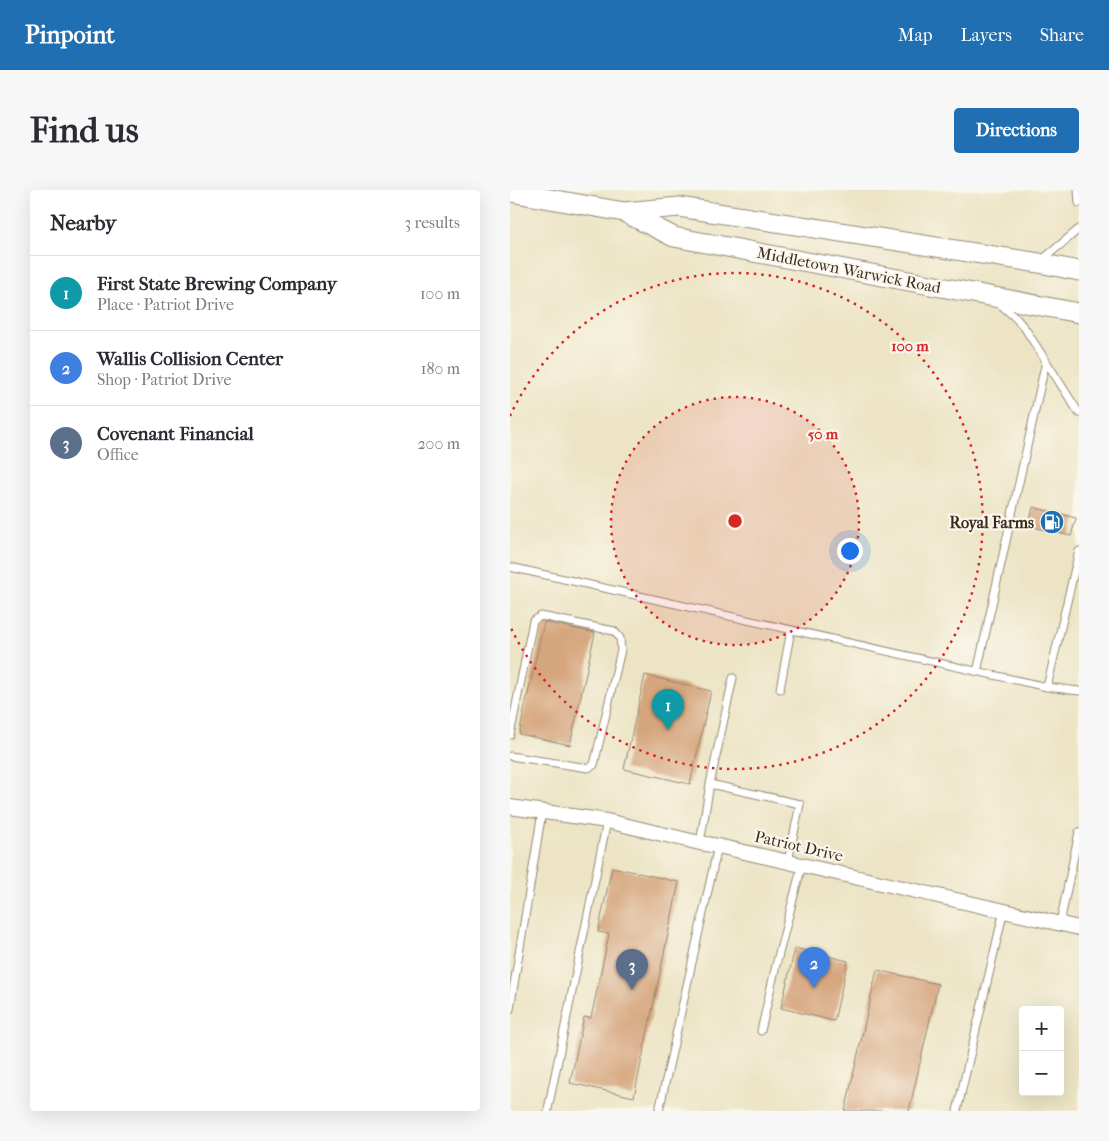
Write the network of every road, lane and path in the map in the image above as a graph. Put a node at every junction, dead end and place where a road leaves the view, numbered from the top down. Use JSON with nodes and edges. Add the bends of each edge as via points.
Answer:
{"nodes":[{"id":1,"x":1078,"y":190,"type":"edge"},
{"id":2,"x":510,"y":192,"type":"edge"},
{"id":3,"x":1079,"y":203,"type":"edge"},
{"id":4,"x":624,"y":212,"type":"junction"},
{"id":5,"x":1079,"y":229,"type":"edge"},
{"id":6,"x":1039,"y":263,"type":"junction"},
{"id":7,"x":1079,"y":271,"type":"edge"},
{"id":8,"x":989,"y":296,"type":"junction"},
{"id":9,"x":1079,"y":313,"type":"edge"},
{"id":10,"x":1046,"y":361,"type":"junction"},
{"id":11,"x":1079,"y":413,"type":"edge"},
{"id":12,"x":1079,"y":551,"type":"edge"},
{"id":13,"x":510,"y":567,"type":"edge"},
{"id":14,"x":791,"y":630,"type":"junction"},
{"id":15,"x":977,"y":672,"type":"junction"},
{"id":16,"x":733,"y":678,"type":"dead end"},
{"id":17,"x":1047,"y":687,"type":"junction"},
{"id":18,"x":780,"y":689,"type":"dead end"},
{"id":19,"x":1079,"y":691,"type":"edge"},
{"id":20,"x":510,"y":735,"type":"edge"},
{"id":21,"x":510,"y":756,"type":"edge"},
{"id":22,"x":710,"y":784,"type":"junction"},
{"id":23,"x":510,"y":807,"type":"edge"},
{"id":24,"x":542,"y":812,"type":"junction"},
{"id":25,"x":606,"y":821,"type":"junction"},
{"id":26,"x":1079,"y":832,"type":"edge"},
{"id":27,"x":700,"y":843,"type":"junction"},
{"id":28,"x":718,"y":846,"type":"junction"},
{"id":29,"x":788,"y":862,"type":"junction"},
{"id":30,"x":802,"y":865,"type":"junction"},
{"id":31,"x":1004,"y":910,"type":"junction"},
{"id":32,"x":1060,"y":923,"type":"junction"},
{"id":33,"x":1079,"y":928,"type":"edge"},
{"id":34,"x":510,"y":1009,"type":"edge"},
{"id":35,"x":761,"y":1031,"type":"dead end"},
{"id":36,"x":548,"y":1111,"type":"edge"},
{"id":37,"x":659,"y":1111,"type":"edge"},
{"id":38,"x":957,"y":1111,"type":"edge"}],
"edges":[{"from":1,"to":3,"type":"lane"},
{"from":2,"to":4,"type":"street","name":"Middletown Warwick Road"},
{"from":4,"to":6,"type":"street","name":"Middletown Warwick Road","via":[[679,207]]},
{"from":4,"to":8,"type":"street","name":"Middletown Warwick Road","via":[[674,237]]},
{"from":5,"to":6,"type":"lane"},
{"from":6,"to":7,"type":"street","name":"Middletown Warwick Road"},
{"from":8,"to":9,"type":"street","name":"Middletown Warwick Road"},
{"from":8,"to":10,"type":"lane","via":[[1016,318]]},
{"from":10,"to":11,"type":"lane"},
{"from":10,"to":15,"type":"lane"},
{"from":12,"to":17,"type":"lane"},
{"from":13,"to":14,"type":"lane"},
{"from":14,"to":15,"type":"lane"},
{"from":14,"to":18,"type":"lane"},
{"from":15,"to":17,"type":"lane"},
{"from":16,"to":22,"type":"lane"},
{"from":17,"to":19,"type":"lane"},
{"from":20,"to":21,"type":"lane","via":[[533,621],[541,616],[614,631],[620,638],[621,650],[594,765],[588,768]]},
{"from":22,"to":27,"type":"lane"},
{"from":22,"to":29,"type":"lane","via":[[800,804]]},
{"from":23,"to":24,"type":"street","name":"Patriot Drive"},
{"from":24,"to":25,"type":"street","name":"Patriot Drive"},
{"from":24,"to":34,"type":"lane"},
{"from":25,"to":27,"type":"street","name":"Patriot Drive"},
{"from":25,"to":36,"type":"lane"},
{"from":26,"to":32,"type":"lane"},
{"from":27,"to":28,"type":"street","name":"Patriot Drive"},
{"from":28,"to":29,"type":"street","name":"Patriot Drive"},
{"from":28,"to":37,"type":"lane"},
{"from":29,"to":30,"type":"street","name":"Patriot Drive"},
{"from":30,"to":31,"type":"street","name":"Patriot Drive"},
{"from":30,"to":35,"type":"lane"},
{"from":31,"to":32,"type":"street","name":"Patriot Drive"},
{"from":31,"to":38,"type":"lane"},
{"from":32,"to":33,"type":"street","name":"Patriot Drive"}]}
